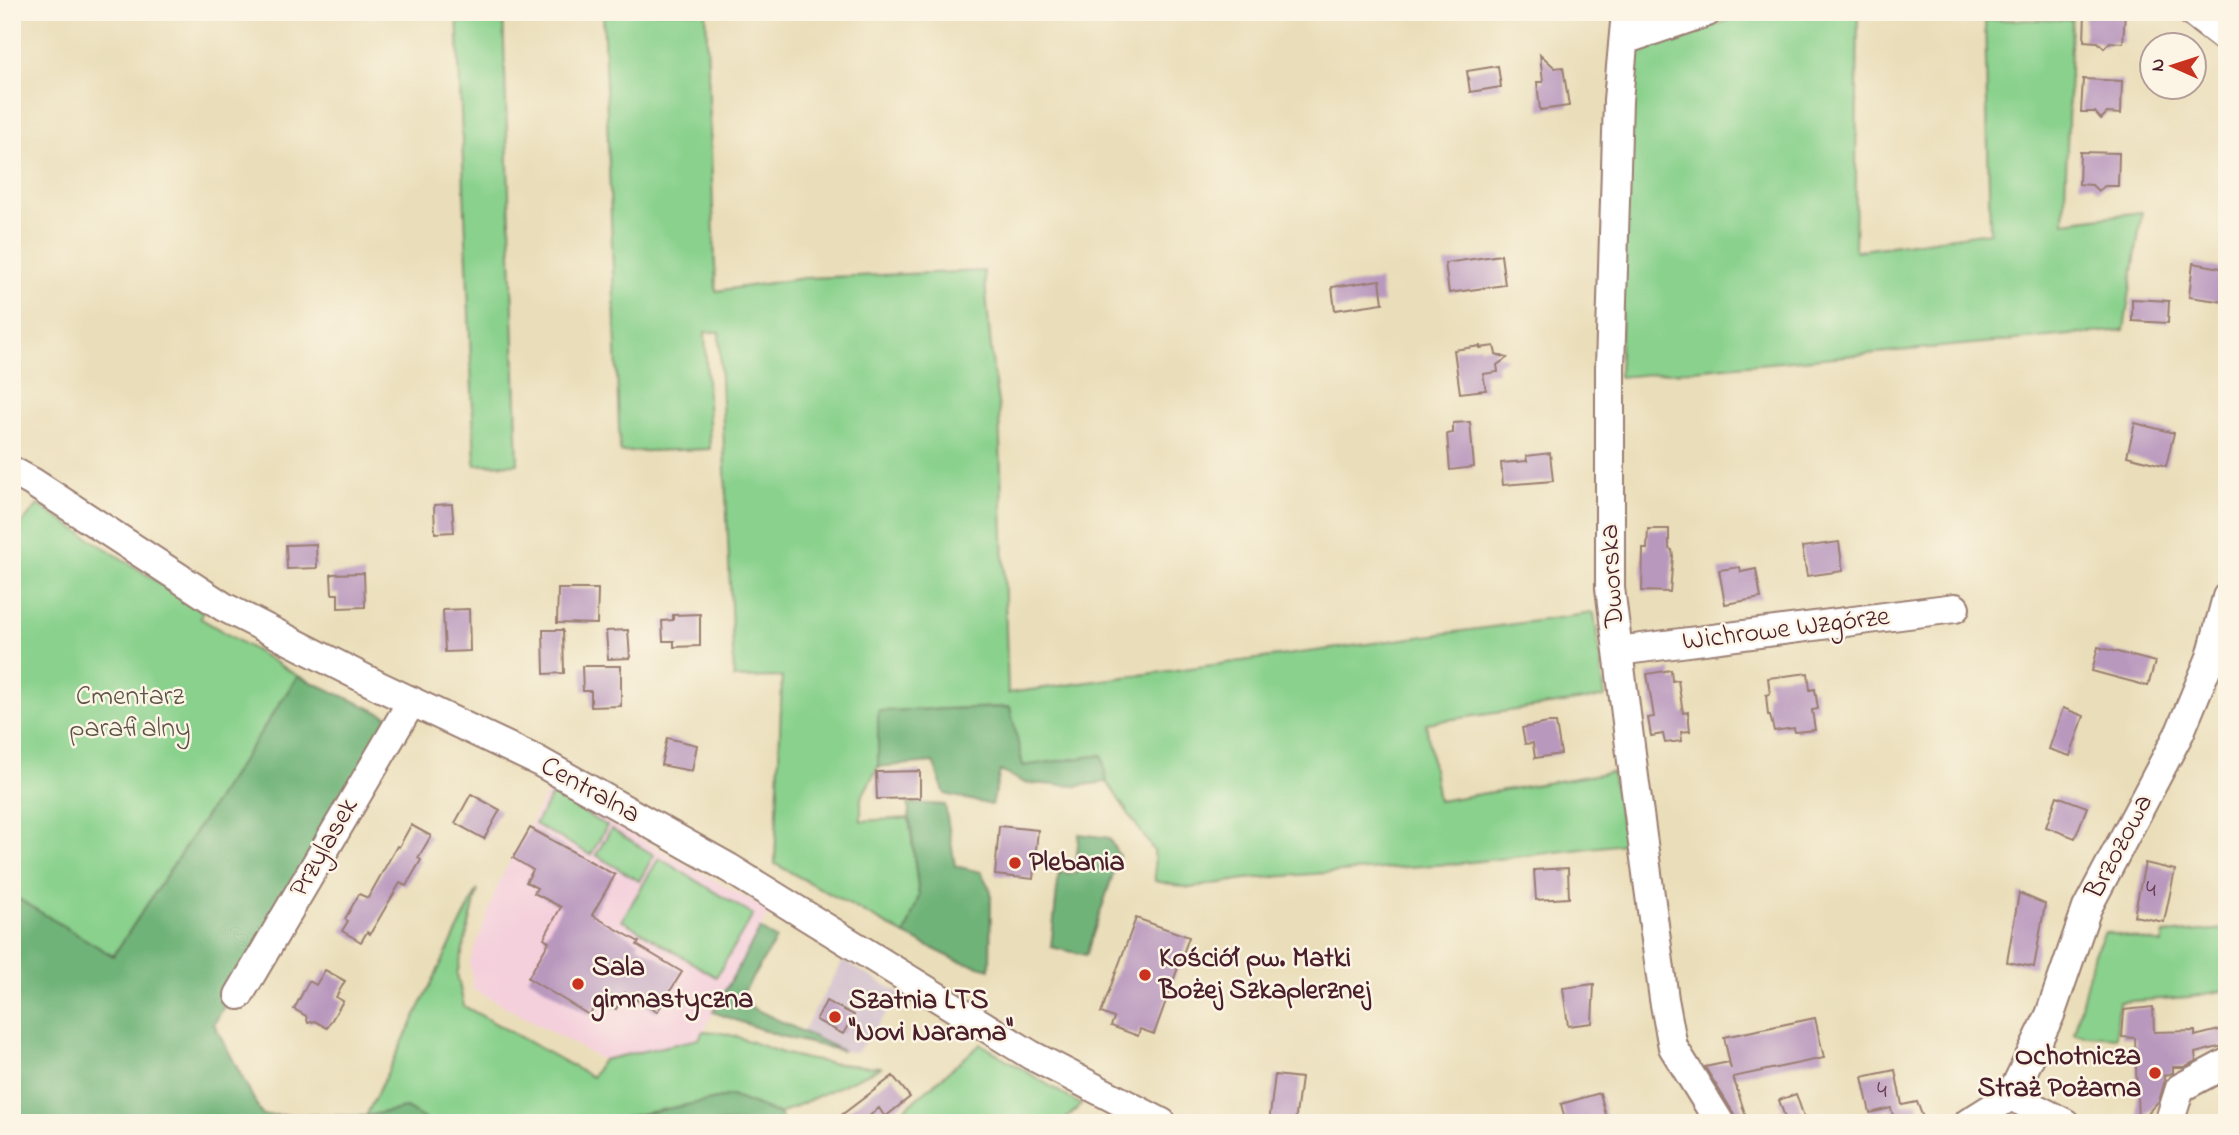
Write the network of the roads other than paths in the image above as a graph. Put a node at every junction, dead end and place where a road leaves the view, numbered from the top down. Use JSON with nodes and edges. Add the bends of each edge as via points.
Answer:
{"nodes":[{"id":1,"x":1626,"y":12,"type":"edge"},
{"id":2,"x":1707,"y":12,"type":"edge"},
{"id":3,"x":2192,"y":12,"type":"edge"},
{"id":4,"x":2227,"y":39,"type":"edge"},
{"id":5,"x":1624,"y":40,"type":"junction"},
{"id":6,"x":12,"y":471,"type":"edge"},
{"id":7,"x":2227,"y":597,"type":"edge"},
{"id":8,"x":1955,"y":608,"type":"dead end"},
{"id":9,"x":1618,"y":651,"type":"junction"},
{"id":10,"x":412,"y":701,"type":"junction"},
{"id":11,"x":239,"y":996,"type":"dead end"},
{"id":12,"x":2227,"y":1063,"type":"edge"},
{"id":13,"x":2011,"y":1096,"type":"junction"},
{"id":14,"x":1162,"y":1123,"type":"edge"},
{"id":15,"x":1720,"y":1123,"type":"edge"},
{"id":16,"x":1968,"y":1123,"type":"edge"},
{"id":17,"x":2065,"y":1123,"type":"edge"},
{"id":18,"x":2168,"y":1123,"type":"edge"}],
"edges":[{"from":1,"to":5,"type":"street","name":"Dworska"},
{"from":2,"to":5,"type":"street"},
{"from":3,"to":4,"type":"street"},
{"from":5,"to":9,"type":"street","name":"Dworska","via":[[1610,368],[1610,588]]},
{"from":6,"to":10,"type":"street","name":"Centralna","via":[[224,607]]},
{"from":7,"to":13,"type":"street","name":"Brzozowa","via":[[2211,657],[2180,733],[2087,908],[2050,1015]]},
{"from":8,"to":9,"type":"street","name":"Wichrowe Wzgórze"},
{"from":9,"to":15,"type":"street","name":"Dworska","via":[[1674,1048]]},
{"from":10,"to":11,"type":"street","name":"Przylasek"},
{"from":10,"to":14,"type":"street","name":"Centralna","via":[[540,762],[729,868],[1031,1055]]},
{"from":12,"to":18,"type":"street","via":[[2180,1088]]},
{"from":13,"to":16,"type":"street"},
{"from":13,"to":17,"type":"street"}]}
